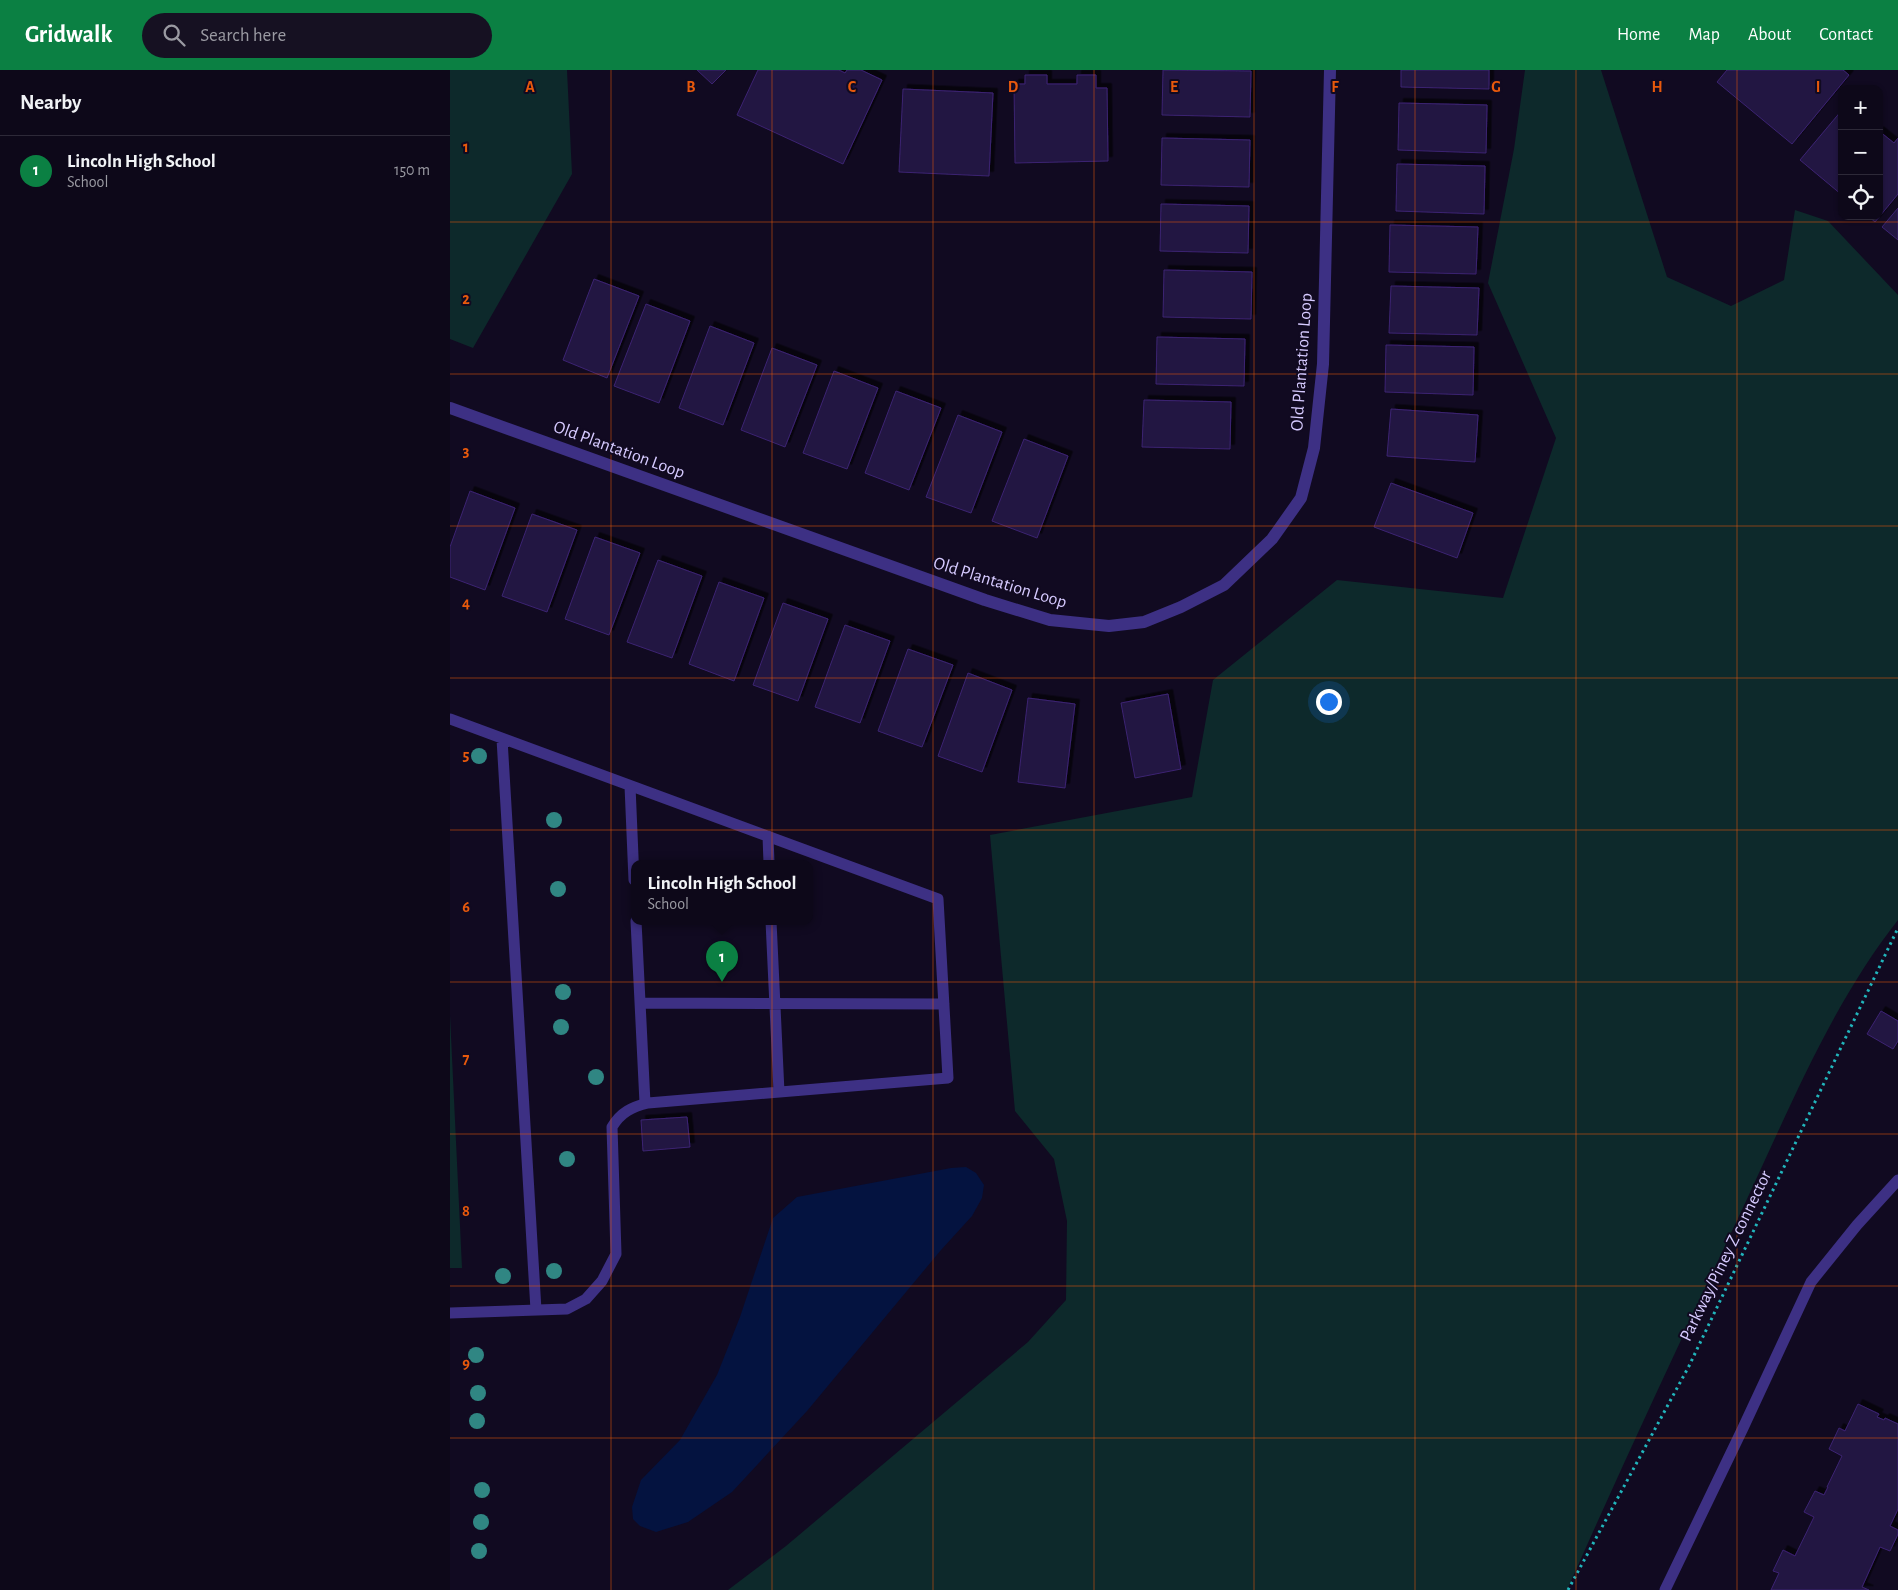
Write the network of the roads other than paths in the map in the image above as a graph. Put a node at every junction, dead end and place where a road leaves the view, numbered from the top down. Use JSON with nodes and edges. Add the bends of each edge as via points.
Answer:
{"nodes":[{"id":1,"x":1330,"y":70,"type":"edge"},
{"id":2,"x":450,"y":408,"type":"edge"},
{"id":3,"x":450,"y":719,"type":"edge"},
{"id":4,"x":502,"y":739,"type":"junction"},
{"id":5,"x":630,"y":786,"type":"junction"},
{"id":6,"x":768,"y":836,"type":"junction"},
{"id":7,"x":633,"y":860,"type":"edge"},
{"id":8,"x":769,"y":860,"type":"edge"},
{"id":9,"x":636,"y":925,"type":"edge"},
{"id":10,"x":772,"y":925,"type":"edge"},
{"id":11,"x":640,"y":1003,"type":"junction"},
{"id":12,"x":775,"y":1003,"type":"junction"},
{"id":13,"x":944,"y":1004,"type":"junction"},
{"id":14,"x":779,"y":1092,"type":"junction"},
{"id":15,"x":645,"y":1103,"type":"junction"},
{"id":16,"x":1898,"y":1180,"type":"edge"},
{"id":17,"x":536,"y":1310,"type":"junction"},
{"id":18,"x":450,"y":1313,"type":"edge"},
{"id":19,"x":1665,"y":1590,"type":"edge"}],
"edges":[{"from":1,"to":2,"type":"street","name":"Old Plantation Loop","via":[[1323,364],[1314,448],[1301,498],[1272,539],[1224,585],[1144,622],[1109,626],[1050,620],[985,600]]},
{"from":3,"to":4,"type":"lane"},
{"from":4,"to":5,"type":"lane"},
{"from":4,"to":17,"type":"lane"},
{"from":5,"to":6,"type":"lane"},
{"from":5,"to":7,"type":"lane"},
{"from":6,"to":8,"type":"lane"},
{"from":6,"to":13,"type":"lane","via":[[938,899]]},
{"from":9,"to":11,"type":"lane"},
{"from":10,"to":12,"type":"lane"},
{"from":11,"to":12,"type":"lane"},
{"from":11,"to":15,"type":"lane"},
{"from":12,"to":13,"type":"lane"},
{"from":12,"to":14,"type":"lane"},
{"from":13,"to":14,"type":"lane","via":[[948,1078]]},
{"from":14,"to":15,"type":"lane"},
{"from":15,"to":17,"type":"lane","via":[[618,1117],[612,1127],[616,1254],[602,1281],[586,1300],[566,1308]]},
{"from":16,"to":19,"type":"lane","via":[[1856,1225],[1811,1282]]},
{"from":17,"to":18,"type":"lane"}]}
